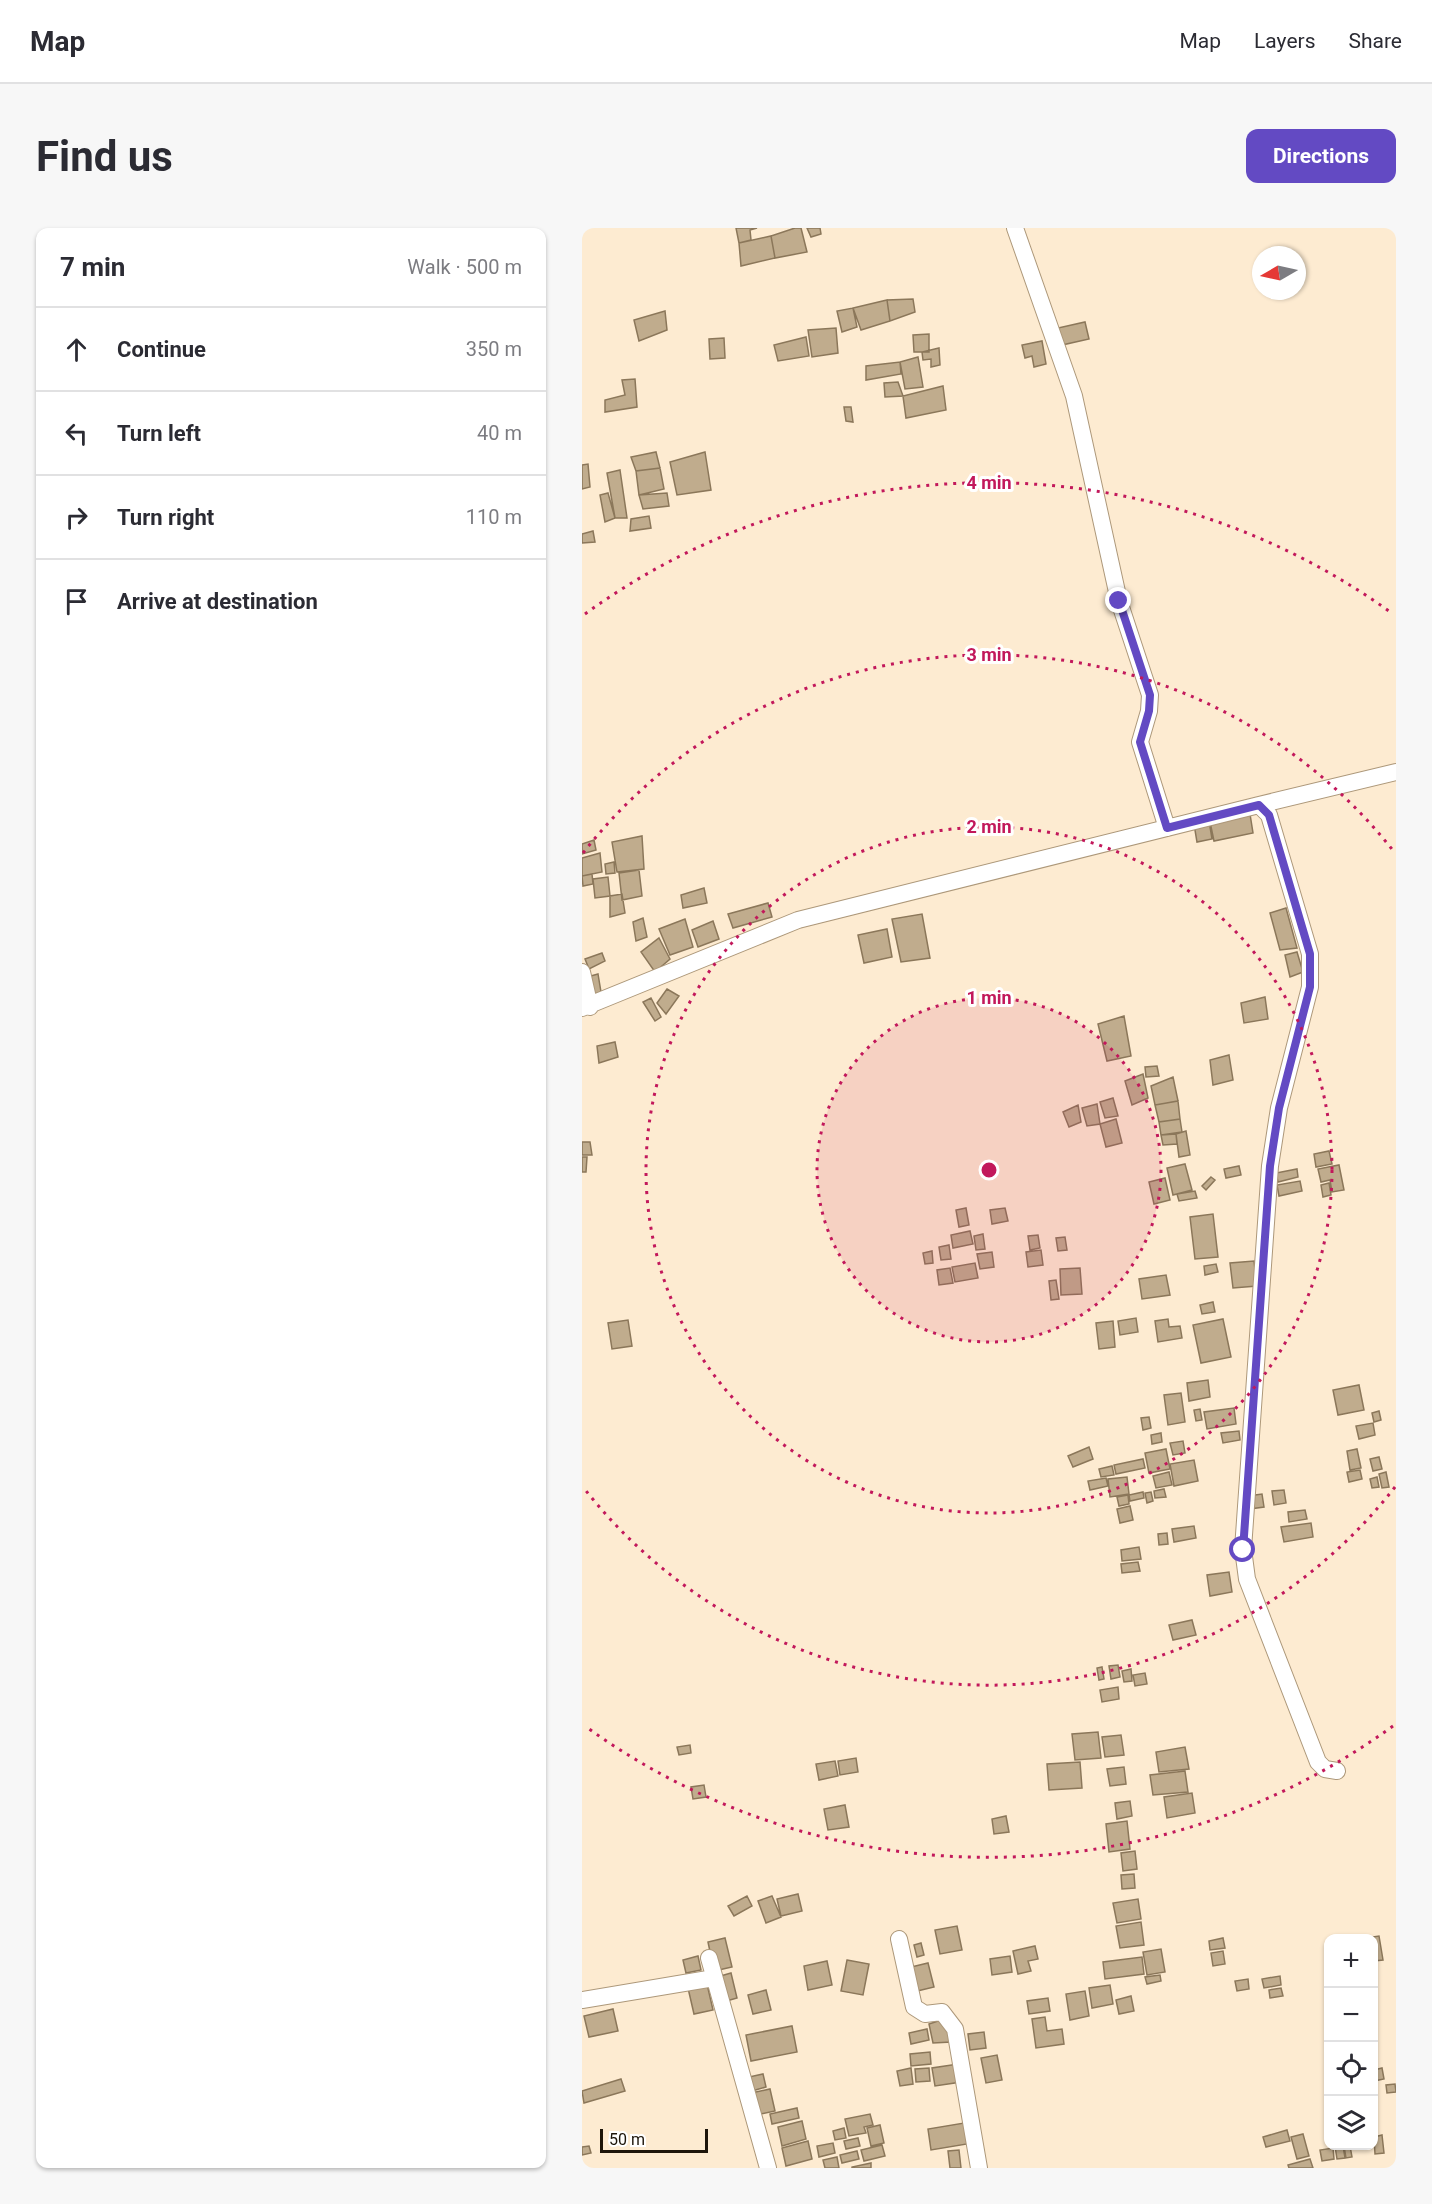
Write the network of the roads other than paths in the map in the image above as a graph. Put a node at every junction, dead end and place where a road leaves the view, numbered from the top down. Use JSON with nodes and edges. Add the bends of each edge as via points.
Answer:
{"nodes":[{"id":1,"x":1015,"y":228,"type":"edge"},
{"id":2,"x":1396,"y":772,"type":"edge"},
{"id":3,"x":1259,"y":805,"type":"junction"},
{"id":4,"x":1167,"y":828,"type":"junction"},
{"id":5,"x":582,"y":972,"type":"edge"},
{"id":6,"x":586,"y":1008,"type":"edge"},
{"id":7,"x":1337,"y":1771,"type":"dead end"},
{"id":8,"x":899,"y":1939,"type":"dead end"},
{"id":9,"x":709,"y":1958,"type":"dead end"},
{"id":10,"x":714,"y":1978,"type":"junction"},
{"id":11,"x":582,"y":2000,"type":"edge"},
{"id":12,"x":768,"y":2168,"type":"edge"},
{"id":13,"x":979,"y":2168,"type":"edge"}],
"edges":[{"from":1,"to":4,"type":"street","via":[[1074,396],[1119,601],[1150,695],[1140,742]]},
{"from":2,"to":3,"type":"street"},
{"from":3,"to":4,"type":"street"},
{"from":3,"to":7,"type":"street","via":[[1269,815],[1310,954],[1310,987],[1279,1108],[1270,1166],[1243,1550],[1247,1579],[1318,1762],[1325,1769]]},
{"from":4,"to":6,"type":"street","via":[[798,920]]},
{"from":5,"to":6,"type":"street"},
{"from":8,"to":13,"type":"street","via":[[914,2007],[925,2013],[942,2012],[955,2029]]},
{"from":9,"to":10,"type":"street"},
{"from":10,"to":11,"type":"street"},
{"from":10,"to":12,"type":"street"}]}
